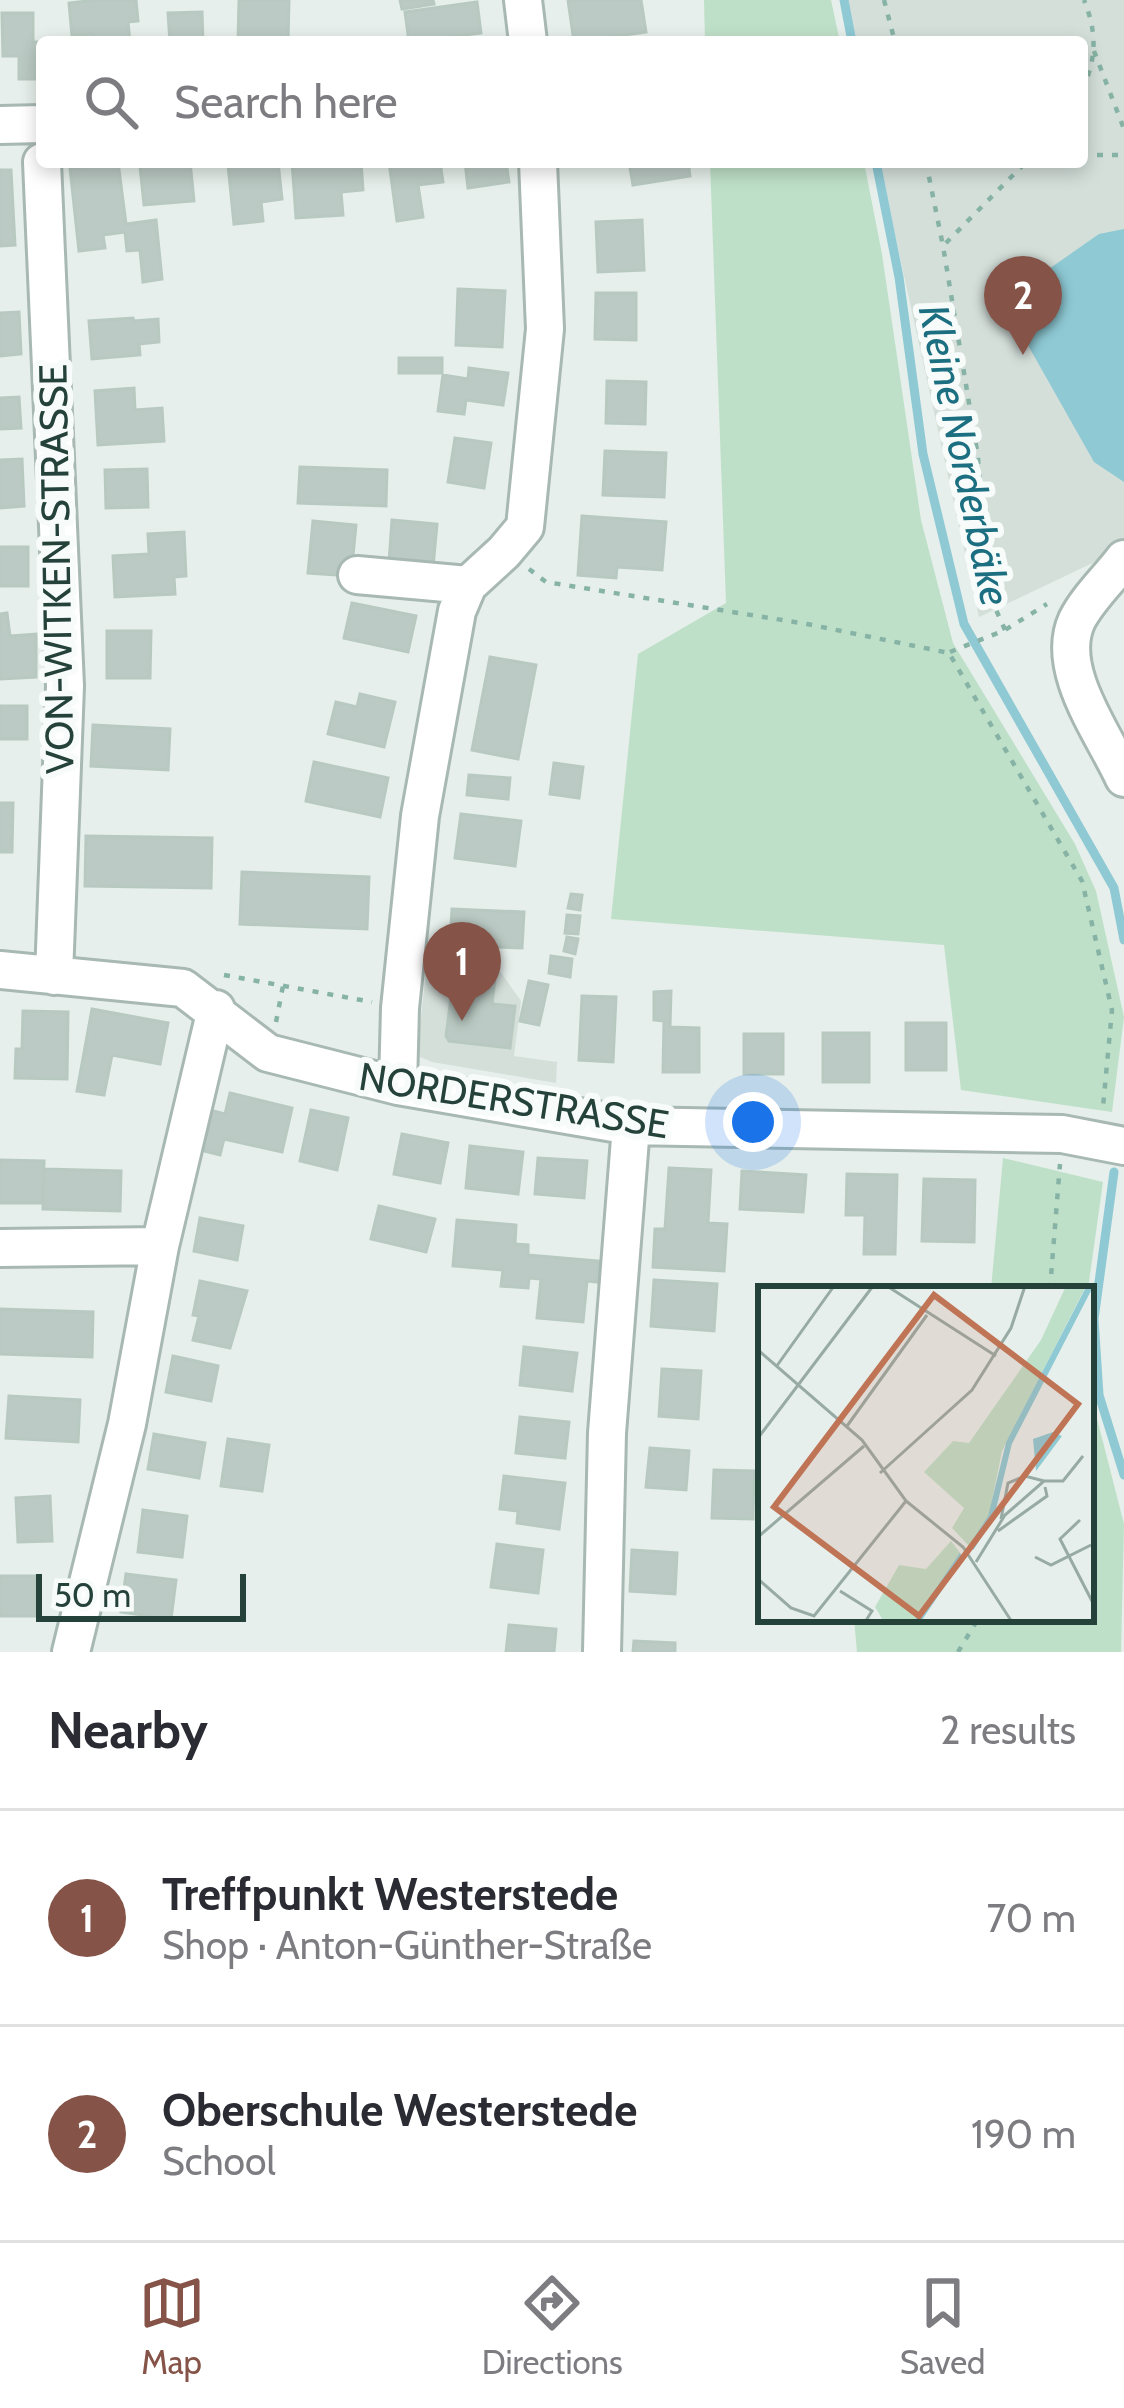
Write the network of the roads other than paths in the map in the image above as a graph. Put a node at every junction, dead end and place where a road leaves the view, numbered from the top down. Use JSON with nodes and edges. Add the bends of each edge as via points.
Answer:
{"nodes":[{"id":1,"x":523,"y":0,"type":"edge"},
{"id":2,"x":527,"y":36,"type":"edge"},
{"id":3,"x":36,"y":124,"type":"edge"},
{"id":4,"x":0,"y":125,"type":"edge"},
{"id":5,"x":42,"y":168,"type":"edge"},
{"id":6,"x":538,"y":168,"type":"edge"},
{"id":7,"x":1124,"y":560,"type":"edge"},
{"id":8,"x":357,"y":575,"type":"dead end"},
{"id":9,"x":468,"y":585,"type":"junction"},
{"id":10,"x":1124,"y":778,"type":"edge"},
{"id":11,"x":0,"y":970,"type":"edge"},
{"id":12,"x":54,"y":976,"type":"junction"},
{"id":13,"x":227,"y":999,"type":"junction"},
{"id":14,"x":398,"y":1086,"type":"junction"},
{"id":15,"x":631,"y":1126,"type":"junction"},
{"id":16,"x":1093,"y":1135,"type":"edge"},
{"id":17,"x":160,"y":1246,"type":"junction"},
{"id":18,"x":0,"y":1248,"type":"edge"},
{"id":19,"x":71,"y":1652,"type":"edge"},
{"id":20,"x":602,"y":1652,"type":"edge"}],
"edges":[{"from":1,"to":2,"type":"street"},
{"from":3,"to":4,"type":"street"},
{"from":5,"to":12,"type":"street","name":"VON-WITKEN-STRASSE","via":[[64,686]]},
{"from":6,"to":9,"type":"street","via":[[545,328],[525,527]]},
{"from":7,"to":10,"type":"street","via":[[1077,620],[1069,655]]},
{"from":8,"to":9,"type":"street"},
{"from":9,"to":14,"type":"street","via":[[420,816]]},
{"from":11,"to":12,"type":"street","name":"NORDERSTRASSE"},
{"from":12,"to":13,"type":"street","name":"NORDERSTRASSE"},
{"from":13,"to":14,"type":"street","name":"NORDERSTRASSE","via":[[268,1053]]},
{"from":13,"to":17,"type":"street"},
{"from":14,"to":15,"type":"street","name":"NORDERSTRASSE"},
{"from":15,"to":16,"type":"street","name":"NORDERSTRASSE"},
{"from":15,"to":20,"type":"street","via":[[607,1433]]},
{"from":17,"to":18,"type":"street"},
{"from":17,"to":19,"type":"street","via":[[128,1424]]}]}
